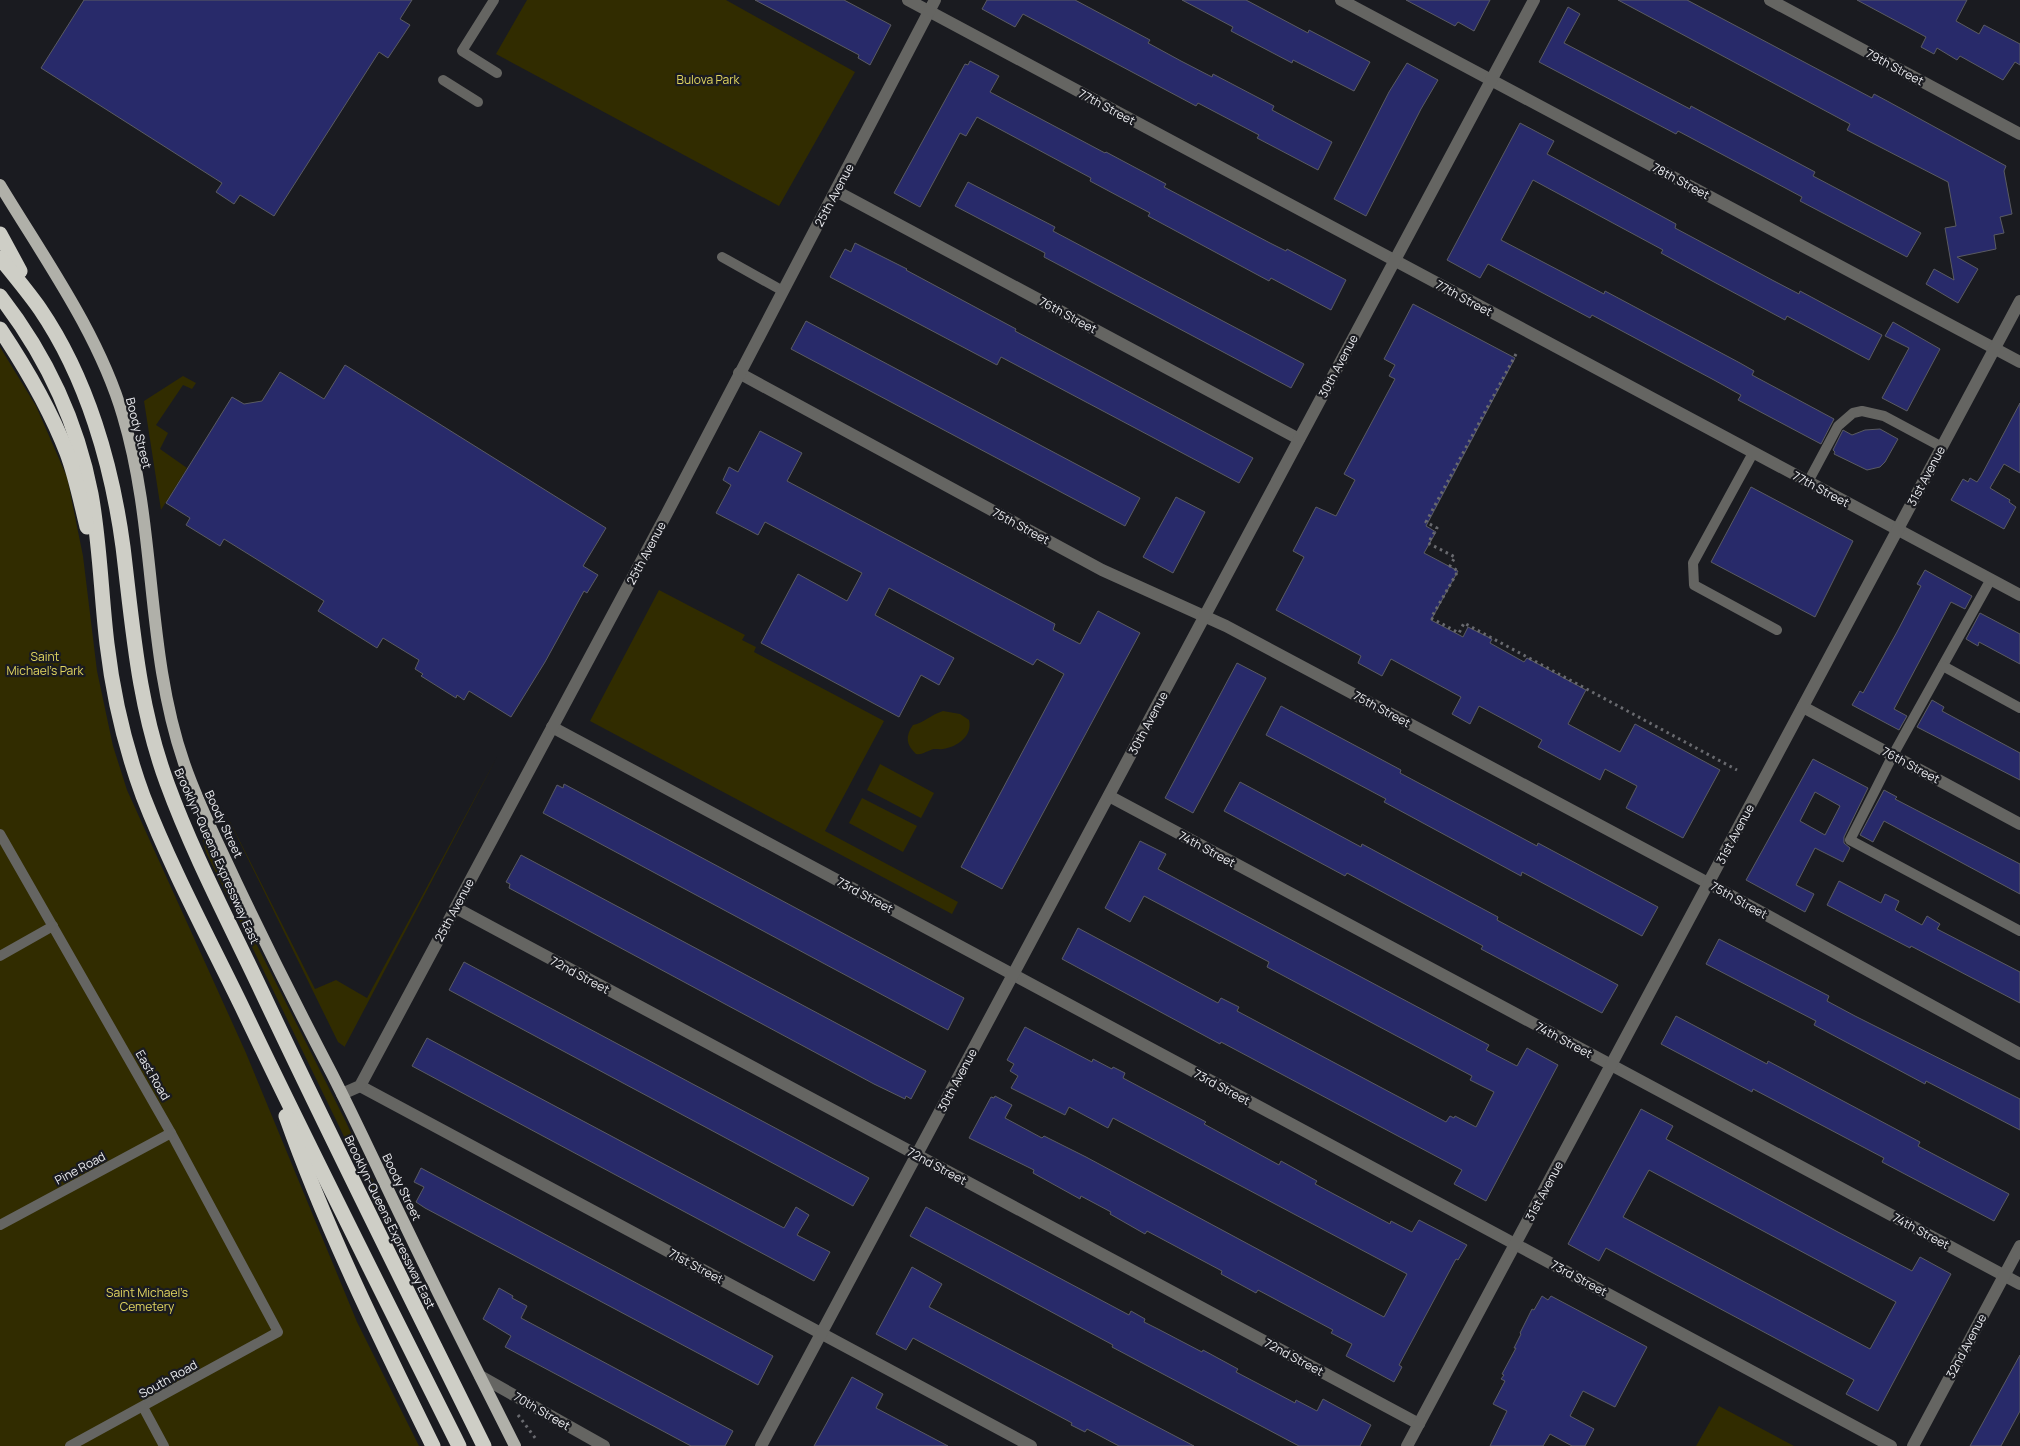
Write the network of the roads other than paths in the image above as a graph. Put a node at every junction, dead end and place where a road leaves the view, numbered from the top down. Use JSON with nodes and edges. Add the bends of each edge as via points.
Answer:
{"nodes":[{"id":1,"x":494,"y":0,"type":"edge"},
{"id":2,"x":908,"y":0,"type":"edge"},
{"id":3,"x":1341,"y":0,"type":"edge"},
{"id":4,"x":1534,"y":0,"type":"edge"},
{"id":5,"x":1770,"y":0,"type":"edge"},
{"id":6,"x":932,"y":6,"type":"edge"},
{"id":7,"x":497,"y":73,"type":"dead end"},
{"id":8,"x":443,"y":80,"type":"dead end"},
{"id":9,"x":1491,"y":80,"type":"junction"},
{"id":10,"x":478,"y":102,"type":"dead end"},
{"id":11,"x":2020,"y":134,"type":"edge"},
{"id":12,"x":0,"y":186,"type":"edge"},
{"id":13,"x":836,"y":191,"type":"junction"},
{"id":14,"x":0,"y":234,"type":"edge"},
{"id":15,"x":722,"y":257,"type":"dead end"},
{"id":16,"x":0,"y":258,"type":"edge"},
{"id":17,"x":1394,"y":261,"type":"junction"},
{"id":18,"x":783,"y":291,"type":"junction"},
{"id":19,"x":0,"y":296,"type":"edge"},
{"id":20,"x":2020,"y":300,"type":"edge"},
{"id":21,"x":39,"y":308,"type":"junction"},
{"id":22,"x":0,"y":329,"type":"edge"},
{"id":23,"x":1994,"y":349,"type":"junction"},
{"id":24,"x":2020,"y":362,"type":"edge"},
{"id":25,"x":739,"y":373,"type":"junction"},
{"id":26,"x":1300,"y":439,"type":"junction"},
{"id":27,"x":1942,"y":447,"type":"junction"},
{"id":28,"x":1753,"y":453,"type":"junction"},
{"id":29,"x":1808,"y":482,"type":"junction"},
{"id":30,"x":1897,"y":530,"type":"junction"},
{"id":31,"x":1991,"y":579,"type":"junction"},
{"id":32,"x":2020,"y":595,"type":"edge"},
{"id":33,"x":103,"y":600,"type":"junction"},
{"id":34,"x":1204,"y":616,"type":"junction"},
{"id":35,"x":1777,"y":630,"type":"dead end"},
{"id":36,"x":1943,"y":666,"type":"junction"},
{"id":37,"x":1803,"y":706,"type":"junction"},
{"id":38,"x":2020,"y":708,"type":"edge"},
{"id":39,"x":552,"y":727,"type":"junction"},
{"id":40,"x":1893,"y":755,"type":"junction"},
{"id":41,"x":1109,"y":796,"type":"junction"},
{"id":42,"x":2020,"y":824,"type":"edge"},
{"id":43,"x":0,"y":834,"type":"edge"},
{"id":44,"x":1708,"y":883,"type":"junction"},
{"id":45,"x":456,"y":908,"type":"junction"},
{"id":46,"x":53,"y":926,"type":"junction"},
{"id":47,"x":2020,"y":930,"type":"edge"},
{"id":48,"x":0,"y":956,"type":"edge"},
{"id":49,"x":1013,"y":975,"type":"junction"},
{"id":50,"x":264,"y":1053,"type":"junction"},
{"id":51,"x":2020,"y":1054,"type":"edge"},
{"id":52,"x":1611,"y":1065,"type":"junction"},
{"id":53,"x":360,"y":1086,"type":"junction"},
{"id":54,"x":342,"y":1094,"type":"junction"},
{"id":55,"x":171,"y":1133,"type":"junction"},
{"id":56,"x":917,"y":1155,"type":"junction"},
{"id":57,"x":0,"y":1225,"type":"edge"},
{"id":58,"x":1515,"y":1244,"type":"junction"},
{"id":59,"x":2020,"y":1246,"type":"edge"},
{"id":60,"x":2004,"y":1275,"type":"junction"},
{"id":61,"x":2020,"y":1284,"type":"edge"},
{"id":62,"x":278,"y":1332,"type":"joint"},
{"id":63,"x":821,"y":1334,"type":"junction"},
{"id":64,"x":480,"y":1376,"type":"junction"},
{"id":65,"x":143,"y":1407,"type":"junction"},
{"id":66,"x":1419,"y":1424,"type":"junction"},
{"id":67,"x":588,"y":1442,"type":"edge"},
{"id":68,"x":70,"y":1446,"type":"edge"},
{"id":69,"x":164,"y":1446,"type":"edge"},
{"id":70,"x":433,"y":1446,"type":"edge"},
{"id":71,"x":459,"y":1446,"type":"edge"},
{"id":72,"x":484,"y":1446,"type":"edge"},
{"id":73,"x":514,"y":1446,"type":"edge"},
{"id":74,"x":604,"y":1446,"type":"edge"},
{"id":75,"x":761,"y":1446,"type":"edge"},
{"id":76,"x":1031,"y":1446,"type":"edge"},
{"id":77,"x":1407,"y":1446,"type":"edge"},
{"id":78,"x":1891,"y":1446,"type":"edge"},
{"id":79,"x":1913,"y":1446,"type":"edge"}],
"edges":[{"from":1,"to":7,"type":"lane","via":[[462,51]]},
{"from":2,"to":6,"type":"street","name":"77th Street"},
{"from":3,"to":9,"type":"street","name":"78th Street"},
{"from":4,"to":9,"type":"street","name":"30th Avenue"},
{"from":5,"to":11,"type":"street","name":"79th Street"},
{"from":6,"to":13,"type":"street","name":"25th Avenue"},
{"from":6,"to":17,"type":"street","name":"77th Street"},
{"from":8,"to":10,"type":"lane"},
{"from":9,"to":17,"type":"street","name":"30th Avenue"},
{"from":9,"to":23,"type":"street","name":"78th Street"},
{"from":12,"to":54,"type":"main road","name":"Boody Street","via":[[88,331],[124,417],[145,535],[165,698],[183,761],[205,818]]},
{"from":13,"to":18,"type":"street","name":"25th Avenue"},
{"from":13,"to":26,"type":"street","name":"76th Street"},
{"from":14,"to":21,"type":"highway"},
{"from":15,"to":18,"type":"lane"},
{"from":16,"to":21,"type":"highway","name":"Brooklyn-Queens Expressway East"},
{"from":17,"to":26,"type":"street","name":"30th Avenue"},
{"from":17,"to":28,"type":"street","name":"77th Street"},
{"from":18,"to":25,"type":"street","name":"25th Avenue"},
{"from":19,"to":33,"type":"highway","via":[[43,359],[74,432],[92,500]]},
{"from":20,"to":23,"type":"street","name":"31st Avenue"},
{"from":21,"to":72,"type":"highway","name":"Brooklyn-Queens Expressway East","via":[[71,366],[103,451],[123,545],[142,697],[168,787],[295,1063]]},
{"from":22,"to":33,"type":"highway","via":[[39,392],[67,454]]},
{"from":23,"to":24,"type":"street","name":"78th Street"},
{"from":23,"to":27,"type":"street","name":"31st Avenue"},
{"from":25,"to":34,"type":"street","name":"75th Street","via":[[1102,570]]},
{"from":25,"to":39,"type":"street","name":"25th Avenue"},
{"from":26,"to":34,"type":"street","name":"30th Avenue"},
{"from":27,"to":29,"type":"lane","via":[[1884,416],[1862,411],[1853,413],[1838,426]]},
{"from":27,"to":30,"type":"street","name":"31st Avenue"},
{"from":28,"to":29,"type":"street","name":"77th Street"},
{"from":28,"to":35,"type":"lane","via":[[1693,563],[1694,585]]},
{"from":29,"to":30,"type":"street","name":"77th Street"},
{"from":30,"to":31,"type":"street","name":"77th Street"},
{"from":30,"to":37,"type":"street","name":"31st Avenue"},
{"from":31,"to":32,"type":"street","name":"77th Street"},
{"from":31,"to":36,"type":"lane"},
{"from":33,"to":50,"type":"highway","via":[[117,704],[143,795]]},
{"from":34,"to":41,"type":"street","name":"30th Avenue"},
{"from":34,"to":44,"type":"street","name":"75th Street"},
{"from":36,"to":38,"type":"lane"},
{"from":36,"to":40,"type":"lane"},
{"from":37,"to":40,"type":"street","name":"76th Street"},
{"from":37,"to":44,"type":"street","name":"31st Avenue"},
{"from":39,"to":45,"type":"street","name":"25th Avenue"},
{"from":39,"to":49,"type":"street","name":"73rd Street"},
{"from":40,"to":42,"type":"street","name":"76th Street"},
{"from":40,"to":47,"type":"lane","via":[[1850,840]]},
{"from":41,"to":49,"type":"street","name":"30th Avenue"},
{"from":41,"to":52,"type":"street","name":"74th Street"},
{"from":43,"to":46,"type":"lane","name":"East Road"},
{"from":44,"to":51,"type":"street","name":"75th Street"},
{"from":44,"to":52,"type":"street","name":"31st Avenue"},
{"from":45,"to":53,"type":"street","name":"25th Avenue"},
{"from":45,"to":56,"type":"street","name":"72nd Street"},
{"from":46,"to":48,"type":"lane"},
{"from":46,"to":55,"type":"lane","name":"East Road"},
{"from":49,"to":56,"type":"street","name":"30th Avenue"},
{"from":49,"to":58,"type":"street","name":"73rd Street"},
{"from":50,"to":70,"type":"highway","via":[[303,1164],[374,1325]]},
{"from":50,"to":71,"type":"highway"},
{"from":52,"to":58,"type":"street","name":"31st Avenue"},
{"from":52,"to":60,"type":"street","name":"74th Street"},
{"from":53,"to":54,"type":"street"},
{"from":53,"to":63,"type":"street","name":"71st Street"},
{"from":54,"to":64,"type":"main road","name":"Boody Street"},
{"from":55,"to":57,"type":"lane","name":"Pine Road"},
{"from":55,"to":62,"type":"lane","name":"East Road"},
{"from":56,"to":63,"type":"street","name":"30th Avenue"},
{"from":56,"to":66,"type":"street","name":"72nd Street"},
{"from":58,"to":66,"type":"street","name":"31st Avenue"},
{"from":58,"to":78,"type":"street","name":"73rd Street"},
{"from":59,"to":60,"type":"street","name":"32nd Avenue"},
{"from":60,"to":61,"type":"street","name":"74th Street"},
{"from":60,"to":79,"type":"street","name":"32nd Avenue"},
{"from":62,"to":65,"type":"lane","name":"South Road"},
{"from":63,"to":75,"type":"street","name":"30th Avenue"},
{"from":63,"to":76,"type":"street","name":"71st Street"},
{"from":64,"to":67,"type":"street","name":"70th Street"},
{"from":64,"to":73,"type":"main road","name":"Boody Street"},
{"from":65,"to":68,"type":"lane","name":"South Road"},
{"from":65,"to":69,"type":"lane"},
{"from":66,"to":77,"type":"street","name":"31st Avenue"},
{"from":67,"to":74,"type":"street","name":"70th Street"}]}
